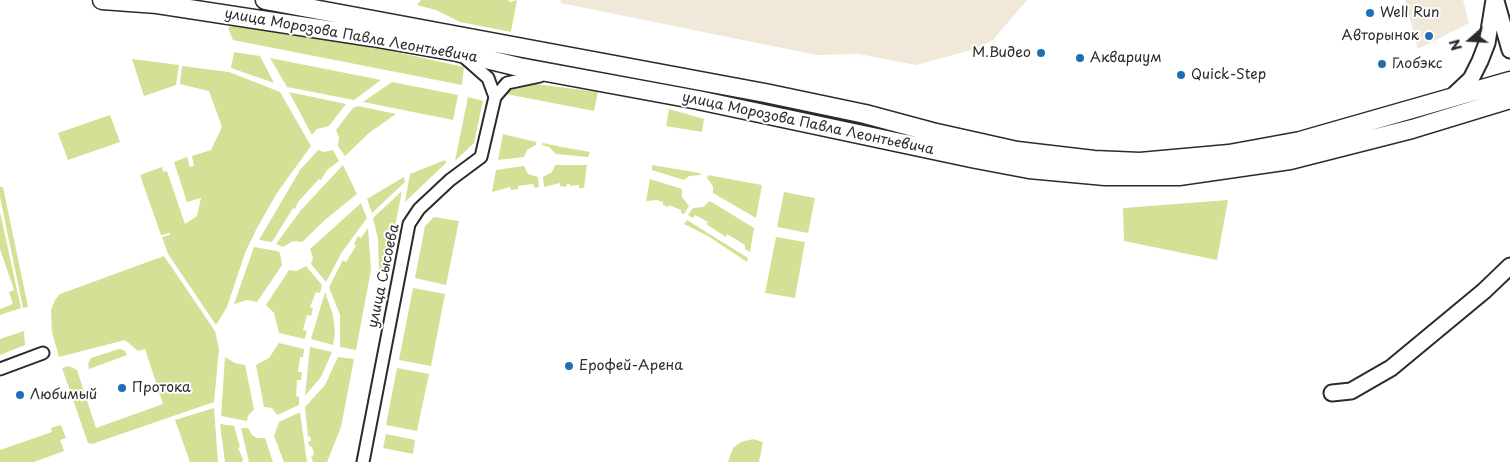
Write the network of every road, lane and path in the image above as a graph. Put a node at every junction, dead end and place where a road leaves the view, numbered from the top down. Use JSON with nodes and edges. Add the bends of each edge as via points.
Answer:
{"nodes":[{"id":1,"x":102,"y":0,"type":"edge"},
{"id":2,"x":266,"y":0,"type":"edge"},
{"id":3,"x":1496,"y":0,"type":"edge"},
{"id":4,"x":1510,"y":14,"type":"edge"},
{"id":5,"x":1510,"y":50,"type":"edge"},
{"id":6,"x":457,"y":52,"type":"junction"},
{"id":7,"x":556,"y":74,"type":"junction"},
{"id":8,"x":1510,"y":81,"type":"edge"},
{"id":9,"x":495,"y":97,"type":"junction"},
{"id":10,"x":1510,"y":99,"type":"edge"},
{"id":11,"x":1414,"y":109,"type":"junction"},
{"id":12,"x":1510,"y":266,"type":"edge"},
{"id":13,"x":43,"y":353,"type":"dead end"},
{"id":14,"x":0,"y":369,"type":"edge"},
{"id":15,"x":1332,"y":393,"type":"dead end"},
{"id":16,"x":363,"y":462,"type":"edge"}],
"edges":[{"from":1,"to":6,"type":"main road","name":"улица Морозова Павла Леонтьевича","via":[[157,4]]},
{"from":2,"to":11,"type":"main road","name":"улица Морозова Павла Леонтьевича","via":[[764,93],[1017,151],[1094,160],[1140,162],[1229,154],[1300,141]]},
{"from":3,"to":4,"type":"main road"},
{"from":3,"to":5,"type":"main road"},
{"from":3,"to":11,"type":"main road","via":[[1487,42],[1471,80],[1453,97]]},
{"from":6,"to":7,"type":"main road","name":"улица Морозова Павла Леонтьевича"},
{"from":6,"to":9,"type":"street","via":[[488,78]]},
{"from":7,"to":9,"type":"street","via":[[507,83]]},
{"from":7,"to":10,"type":"main road","name":"улица Морозова Павла Леонтьевича","via":[[1029,169],[1134,177],[1179,176],[1290,160],[1412,130]]},
{"from":8,"to":11,"type":"main road","name":"улица Морозова Павла Леонтьевича"},
{"from":9,"to":16,"type":"street","name":"улица Сысоева","via":[[481,157],[450,180],[419,209],[409,224]]},
{"from":12,"to":15,"type":"main road","via":[[1390,368],[1351,391]]},
{"from":13,"to":14,"type":"street"}]}
